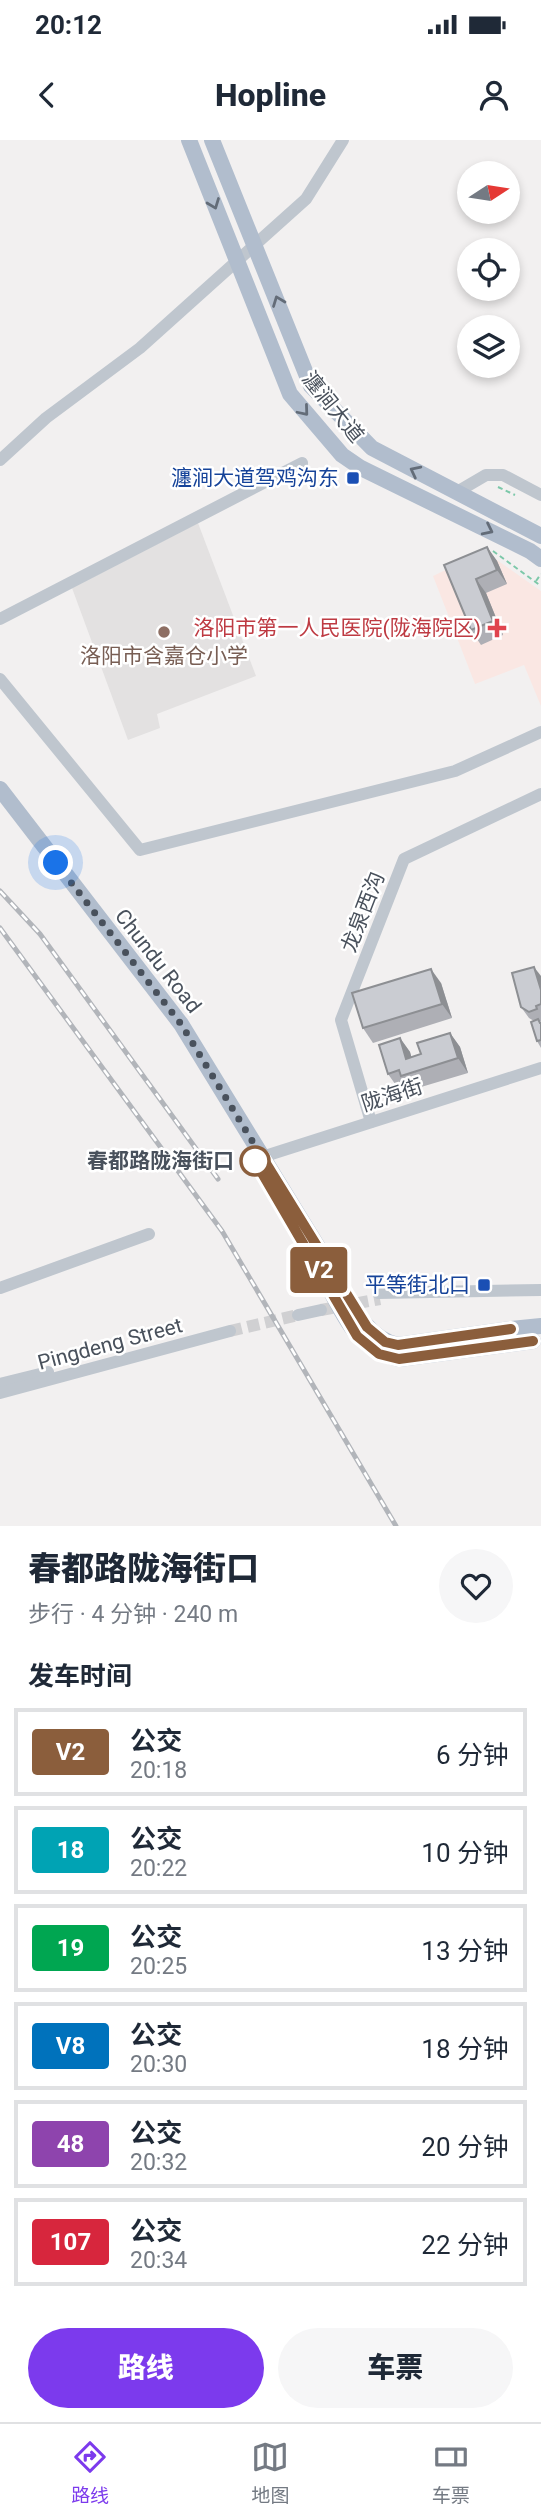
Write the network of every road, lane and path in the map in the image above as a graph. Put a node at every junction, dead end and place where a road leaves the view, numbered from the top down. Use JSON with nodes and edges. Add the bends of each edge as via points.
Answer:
{"nodes":[{"id":1,"x":189,"y":140,"type":"edge"},
{"id":2,"x":212,"y":140,"type":"edge"},
{"id":3,"x":343,"y":140,"type":"edge"},
{"id":4,"x":255,"y":244,"type":"junction"},
{"id":5,"x":236,"y":261,"type":"junction"},
{"id":6,"x":0,"y":460,"type":"edge"},
{"id":7,"x":302,"y":463,"type":"dead end"},
{"id":8,"x":489,"y":484,"type":"dead end"},
{"id":9,"x":457,"y":492,"type":"junction"},
{"id":10,"x":541,"y":495,"type":"edge"},
{"id":11,"x":524,"y":499,"type":"dead end"},
{"id":12,"x":541,"y":536,"type":"edge"},
{"id":13,"x":493,"y":551,"type":"dead end"},
{"id":14,"x":541,"y":559,"type":"edge"},
{"id":15,"x":541,"y":573,"type":"edge"},
{"id":16,"x":536,"y":582,"type":"junction"},
{"id":17,"x":541,"y":586,"type":"edge"},
{"id":18,"x":0,"y":620,"type":"edge"},
{"id":19,"x":0,"y":679,"type":"edge"},
{"id":20,"x":541,"y":732,"type":"edge"},
{"id":21,"x":0,"y":789,"type":"edge"},
{"id":22,"x":541,"y":794,"type":"edge"},
{"id":23,"x":0,"y":804,"type":"edge"},
{"id":24,"x":541,"y":1068,"type":"edge"},
{"id":25,"x":372,"y":1122,"type":"junction"},
{"id":26,"x":259,"y":1159,"type":"junction"},
{"id":27,"x":149,"y":1234,"type":"dead end"},
{"id":28,"x":330,"y":1278,"type":"junction"},
{"id":29,"x":0,"y":1288,"type":"edge"},
{"id":30,"x":541,"y":1290,"type":"edge"},
{"id":31,"x":541,"y":1296,"type":"edge"},
{"id":32,"x":320,"y":1307,"type":"tunnel mouth"},
{"id":33,"x":297,"y":1312,"type":"tunnel mouth"},
{"id":34,"x":541,"y":1326,"type":"edge"},
{"id":35,"x":541,"y":1340,"type":"edge"},
{"id":36,"x":0,"y":1384,"type":"edge"},
{"id":37,"x":0,"y":1394,"type":"edge"}],
"edges":[{"from":1,"to":5,"type":"main road","name":"瀍涧大道","one_way":true},
{"from":2,"to":4,"type":"main road","name":"瀍涧大道"},
{"from":3,"to":4,"type":"street","via":[[306,198]]},
{"from":4,"to":5,"type":"street"},
{"from":9,"to":4,"type":"main road","name":"瀍涧大道","one_way":true,"via":[[372,448],[312,386]]},
{"from":5,"to":6,"type":"street","via":[[140,348],[46,418]]},
{"from":5,"to":14,"type":"main road","name":"瀍涧大道","one_way":true,"via":[[290,394],[342,454],[361,468]]},
{"from":7,"to":18,"type":"street"},
{"from":8,"to":11,"type":"path"},
{"from":9,"to":10,"type":"street","via":[[486,475],[503,475]]},
{"from":9,"to":12,"type":"main road","name":"瀍涧大道"},
{"from":13,"to":16,"type":"path"},
{"from":15,"to":16,"type":"path"},
{"from":16,"to":17,"type":"path"},
{"from":19,"to":20,"type":"street","via":[[140,850],[454,771]]},
{"from":21,"to":26,"type":"main road","name":"Chundu Road","via":[[181,1024]]},
{"from":22,"to":25,"type":"street","name":"龙泉西沟","via":[[404,859],[341,1020]]},
{"from":23,"to":26,"type":"main road","name":"Chundu Road","via":[[174,1029]]},
{"from":24,"to":25,"type":"street","name":"陇海街"},
{"from":25,"to":26,"type":"street","name":"陇海街"},
{"from":26,"to":28,"type":"main road","name":"Chundu Road"},
{"from":27,"to":29,"type":"street"},
{"from":28,"to":34,"type":"main road","bridge":true,"via":[[367,1327],[385,1342],[398,1345]]},
{"from":28,"to":35,"type":"main road","bridge":true,"via":[[357,1336],[379,1354],[399,1359]]},
{"from":30,"to":31,"type":"street","via":[[379,1296]]},
{"from":32,"to":33,"type":"street"},
{"from":36,"to":37,"type":"street","name":"Pingdeng Street","via":[[229,1328]]}]}
